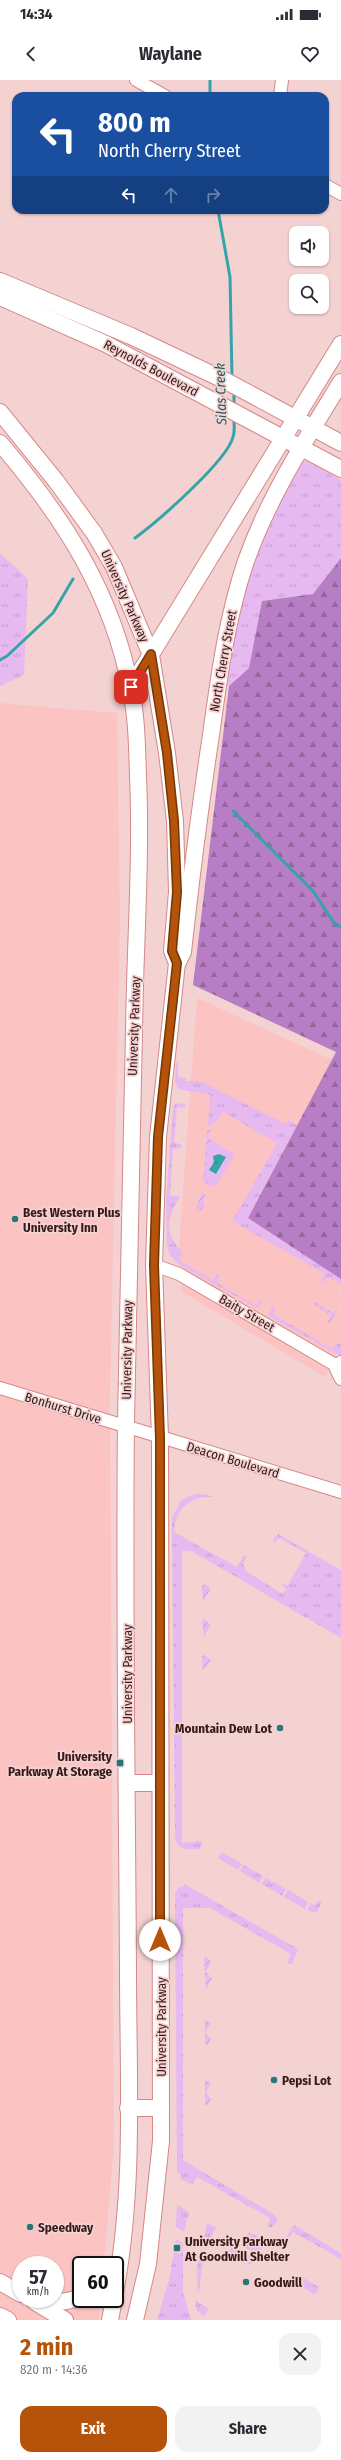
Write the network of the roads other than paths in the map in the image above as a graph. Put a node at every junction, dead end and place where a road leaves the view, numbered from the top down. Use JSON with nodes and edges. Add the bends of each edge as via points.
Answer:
{"nodes":[{"id":1,"x":136,"y":80,"type":"edge"},
{"id":2,"x":282,"y":80,"type":"edge"},
{"id":3,"x":158,"y":92,"type":"edge"},
{"id":4,"x":280,"y":92,"type":"edge"},
{"id":5,"x":329,"y":187,"type":"edge"},
{"id":6,"x":341,"y":194,"type":"edge"},
{"id":7,"x":0,"y":281,"type":"edge"},
{"id":8,"x":0,"y":297,"type":"edge"},
{"id":9,"x":341,"y":344,"type":"edge"},
{"id":10,"x":341,"y":382,"type":"edge"},
{"id":11,"x":0,"y":412,"type":"edge"},
{"id":12,"x":295,"y":418,"type":"junction"},
{"id":13,"x":313,"y":428,"type":"junction"},
{"id":14,"x":284,"y":437,"type":"junction"},
{"id":15,"x":0,"y":443,"type":"edge"},
{"id":16,"x":341,"y":443,"type":"edge"},
{"id":17,"x":301,"y":447,"type":"junction"},
{"id":18,"x":341,"y":469,"type":"edge"},
{"id":19,"x":151,"y":654,"type":"junction"},
{"id":20,"x":131,"y":687,"type":"junction"},
{"id":21,"x":177,"y":963,"type":"junction"},
{"id":22,"x":154,"y":1265,"type":"junction"},
{"id":23,"x":339,"y":1364,"type":"edge"},
{"id":24,"x":341,"y":1379,"type":"edge"},
{"id":25,"x":0,"y":1388,"type":"edge"},
{"id":26,"x":126,"y":1428,"type":"junction"},
{"id":27,"x":160,"y":1438,"type":"junction"},
{"id":28,"x":341,"y":1492,"type":"edge"},
{"id":29,"x":127,"y":1783,"type":"junction"},
{"id":30,"x":160,"y":1783,"type":"junction"},
{"id":31,"x":128,"y":2108,"type":"junction"},
{"id":32,"x":161,"y":2108,"type":"junction"},
{"id":33,"x":118,"y":2256,"type":"edge"},
{"id":34,"x":0,"y":2282,"type":"edge"},
{"id":35,"x":12,"y":2289,"type":"edge"},
{"id":36,"x":45,"y":2308,"type":"edge"},
{"id":37,"x":112,"y":2308,"type":"edge"},
{"id":38,"x":0,"y":2316,"type":"edge"},
{"id":39,"x":8,"y":2320,"type":"edge"},
{"id":40,"x":65,"y":2320,"type":"edge"},
{"id":41,"x":110,"y":2320,"type":"edge"},
{"id":42,"x":135,"y":2320,"type":"edge"}],
"edges":[{"from":1,"to":3,"type":"street"},
{"from":2,"to":4,"type":"street"},
{"from":5,"to":6,"type":"street"},
{"from":7,"to":12,"type":"main road","name":"Reynolds Boulevard","via":[[131,336],[226,381]]},
{"from":8,"to":14,"type":"main road","name":"Reynolds Boulevard","via":[[106,344]]},
{"from":9,"to":12,"type":"main road"},
{"from":10,"to":13,"type":"main road","name":"North Cherry Street"},
{"from":11,"to":19,"type":"main road","name":"University Parkway","via":[[74,504],[105,550]]},
{"from":12,"to":13,"type":"main road","name":"Reynolds Boulevard"},
{"from":12,"to":14,"type":"main road"},
{"from":13,"to":16,"type":"main road","name":"Reynolds Boulevard"},
{"from":13,"to":17,"type":"main road","name":"North Cherry Street"},
{"from":14,"to":17,"type":"main road","name":"Reynolds Boulevard"},
{"from":14,"to":19,"type":"main road"},
{"from":15,"to":20,"type":"main road","name":"University Parkway","via":[[50,503],[79,549],[108,612]]},
{"from":17,"to":18,"type":"main road","name":"Reynolds Boulevard"},
{"from":17,"to":21,"type":"main road","name":"North Cherry Street","via":[[261,522],[246,562],[232,612],[221,662],[183,952]]},
{"from":19,"to":20,"type":"main road"},
{"from":19,"to":21,"type":"main road","name":"University Parkway","via":[[167,753],[174,821],[177,892],[172,951]]},
{"from":20,"to":26,"type":"main road","name":"University Parkway","via":[[136,721],[140,815],[130,1157]]},
{"from":21,"to":22,"type":"main road","name":"University Parkway","via":[[158,1137]]},
{"from":22,"to":23,"type":"street","name":"Baity Street","via":[[178,1274]]},
{"from":22,"to":27,"type":"main road","name":"University Parkway"},
{"from":23,"to":24,"type":"street","name":"Baity Street","via":[[336,1373]]},
{"from":25,"to":26,"type":"street","name":"Bonhurst Drive"},
{"from":26,"to":27,"type":"street","name":"Deacon Boulevard"},
{"from":26,"to":29,"type":"main road","name":"University Parkway"},
{"from":27,"to":28,"type":"street","name":"Deacon Boulevard"},
{"from":27,"to":30,"type":"main road","name":"University Parkway"},
{"from":29,"to":30,"type":"main road"},
{"from":29,"to":31,"type":"main road","name":"University Parkway"},
{"from":30,"to":32,"type":"main road","name":"University Parkway"},
{"from":31,"to":32,"type":"main road"},
{"from":31,"to":33,"type":"main road","name":"University Parkway"},
{"from":32,"to":42,"type":"main road","name":"University Parkway","via":[[161,2141],[148,2264]]},
{"from":34,"to":35,"type":"main road"},
{"from":36,"to":40,"type":"main road"},
{"from":37,"to":41,"type":"main road"},
{"from":38,"to":39,"type":"main road"}]}
